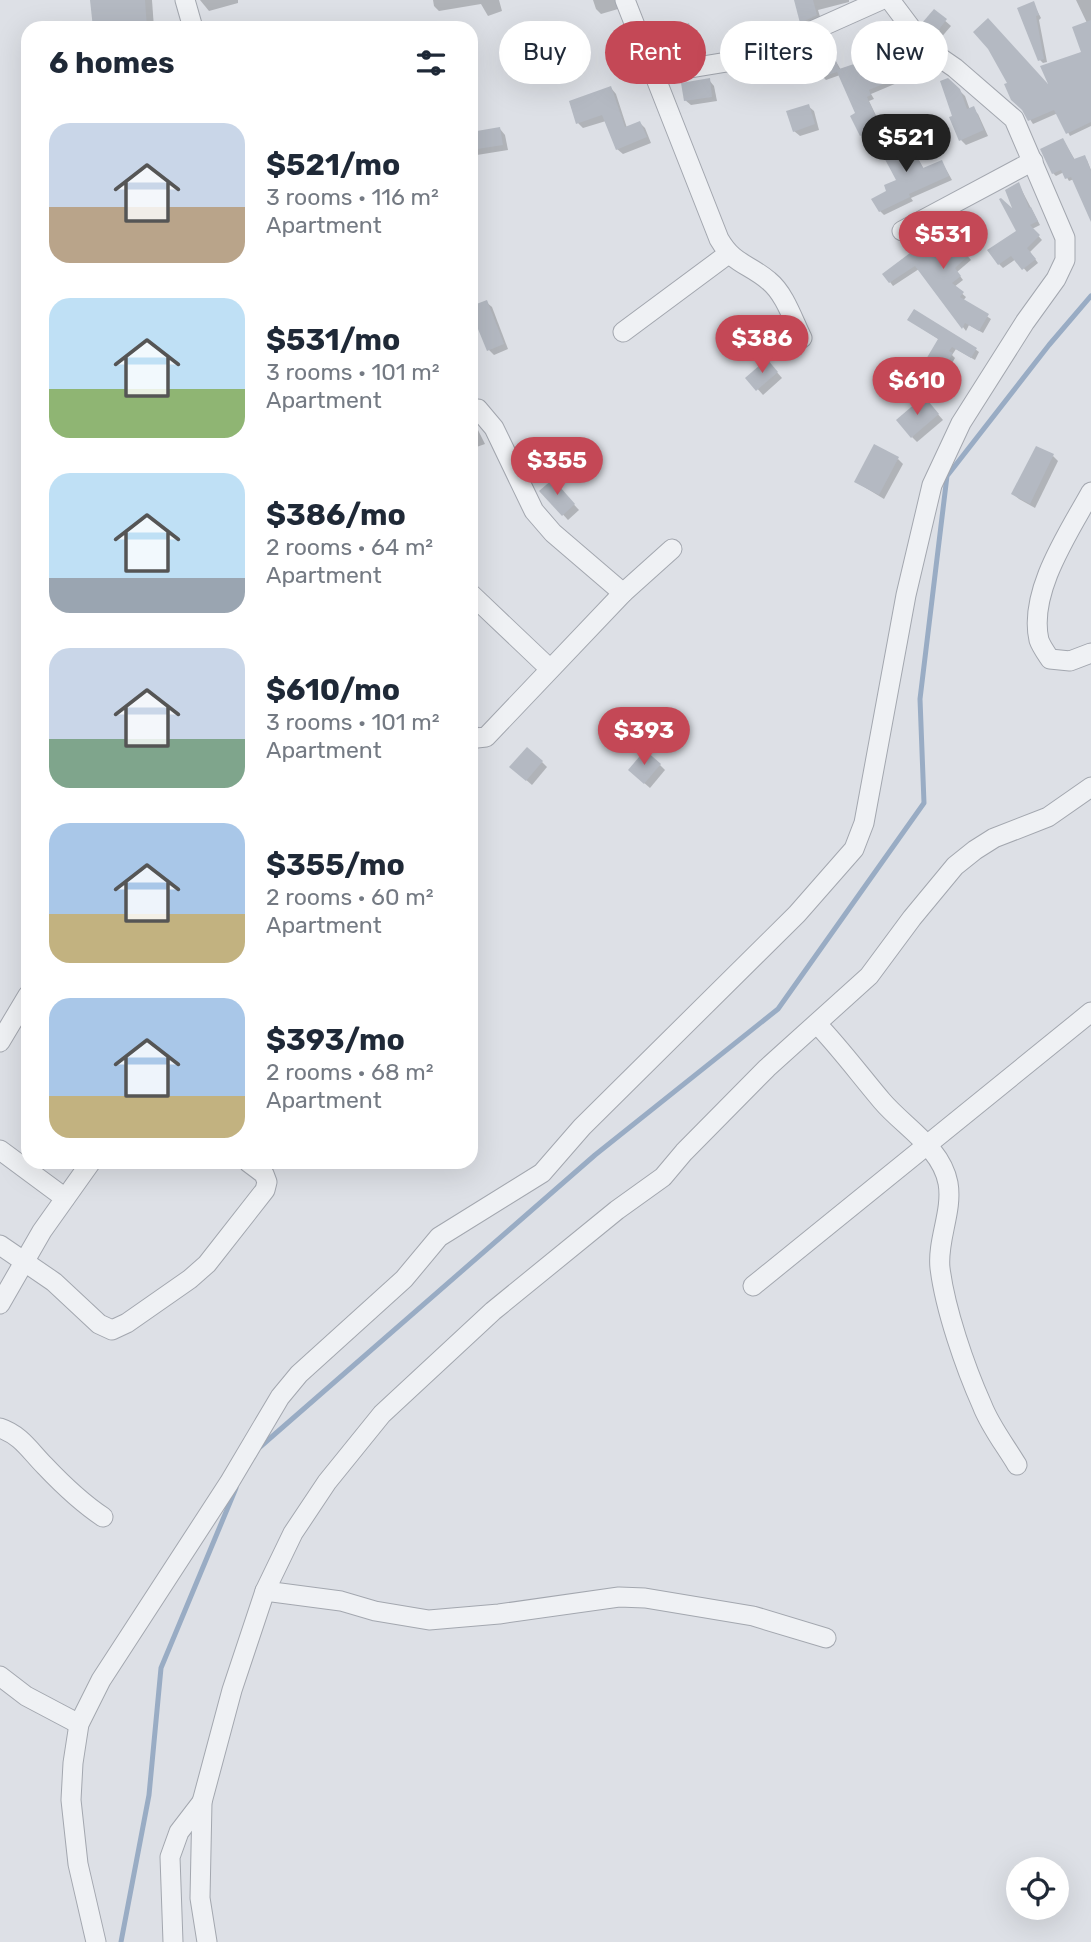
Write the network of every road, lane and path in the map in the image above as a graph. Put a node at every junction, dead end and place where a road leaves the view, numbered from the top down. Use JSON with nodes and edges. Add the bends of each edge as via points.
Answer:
{"nodes":[{"id":1,"x":185,"y":0,"type":"edge"},
{"id":2,"x":625,"y":0,"type":"edge"},
{"id":3,"x":881,"y":0,"type":"edge"},
{"id":4,"x":890,"y":0,"type":"edge"},
{"id":5,"x":192,"y":21,"type":"edge"},
{"id":6,"x":633,"y":21,"type":"edge"},
{"id":7,"x":706,"y":65,"type":"edge"},
{"id":8,"x":658,"y":84,"type":"edge"},
{"id":9,"x":1034,"y":161,"type":"junction"},
{"id":10,"x":902,"y":232,"type":"dead end"},
{"id":11,"x":727,"y":254,"type":"junction"},
{"id":12,"x":623,"y":332,"type":"dead end"},
{"id":13,"x":802,"y":338,"type":"dead end"},
{"id":14,"x":478,"y":409,"type":"edge"},
{"id":15,"x":1091,"y":492,"type":"edge"},
{"id":16,"x":672,"y":548,"type":"dead end"},
{"id":17,"x":623,"y":593,"type":"junction"},
{"id":18,"x":478,"y":601,"type":"edge"},
{"id":19,"x":1091,"y":653,"type":"edge"},
{"id":20,"x":551,"y":669,"type":"junction"},
{"id":21,"x":478,"y":738,"type":"edge"},
{"id":22,"x":1091,"y":787,"type":"edge"},
{"id":23,"x":21,"y":1007,"type":"edge"},
{"id":24,"x":1091,"y":1012,"type":"edge"},
{"id":25,"x":817,"y":1024,"type":"junction"},
{"id":26,"x":0,"y":1042,"type":"edge"},
{"id":27,"x":927,"y":1144,"type":"junction"},
{"id":28,"x":0,"y":1150,"type":"edge"},
{"id":29,"x":21,"y":1166,"type":"edge"},
{"id":30,"x":26,"y":1169,"type":"edge"},
{"id":31,"x":85,"y":1169,"type":"edge"},
{"id":32,"x":257,"y":1169,"type":"edge"},
{"id":33,"x":65,"y":1198,"type":"junction"},
{"id":34,"x":0,"y":1245,"type":"edge"},
{"id":35,"x":25,"y":1260,"type":"junction"},
{"id":36,"x":753,"y":1286,"type":"dead end"},
{"id":37,"x":0,"y":1304,"type":"edge"},
{"id":38,"x":0,"y":1429,"type":"edge"},
{"id":39,"x":1017,"y":1465,"type":"dead end"},
{"id":40,"x":103,"y":1517,"type":"dead end"},
{"id":41,"x":265,"y":1591,"type":"junction"},
{"id":42,"x":826,"y":1638,"type":"dead end"},
{"id":43,"x":0,"y":1676,"type":"edge"},
{"id":44,"x":79,"y":1724,"type":"junction"},
{"id":45,"x":202,"y":1802,"type":"junction"},
{"id":46,"x":96,"y":1942,"type":"edge"},
{"id":47,"x":173,"y":1942,"type":"edge"},
{"id":48,"x":207,"y":1942,"type":"edge"}],
"edges":[{"from":1,"to":5,"type":"street"},
{"from":2,"to":6,"type":"street"},
{"from":3,"to":7,"type":"street","via":[[767,51]]},
{"from":4,"to":9,"type":"street","via":[[926,48],[1014,119]]},
{"from":8,"to":11,"type":"street"},
{"from":9,"to":10,"type":"street"},
{"from":9,"to":44,"type":"street","via":[[1065,238],[1065,260],[961,423],[932,485],[906,595],[864,823],[854,849],[797,914],[582,1127],[542,1173],[439,1237],[404,1279],[299,1374],[101,1680]]},
{"from":11,"to":12,"type":"street"},
{"from":11,"to":13,"type":"street","via":[[770,281]]},
{"from":14,"to":17,"type":"street","via":[[494,428],[534,511]]},
{"from":15,"to":19,"type":"street","via":[[1047,577],[1039,609],[1039,640],[1049,659],[1070,661]]},
{"from":16,"to":17,"type":"street"},
{"from":17,"to":20,"type":"street"},
{"from":18,"to":20,"type":"street"},
{"from":20,"to":21,"type":"street","via":[[486,737]]},
{"from":22,"to":25,"type":"street","via":[[1048,817],[984,844],[955,866],[869,976]]},
{"from":23,"to":26,"type":"street"},
{"from":24,"to":27,"type":"street"},
{"from":25,"to":27,"type":"street","via":[[884,1104]]},
{"from":25,"to":41,"type":"street","via":[[767,1068],[663,1177],[493,1311],[382,1414],[293,1533]]},
{"from":27,"to":36,"type":"street"},
{"from":27,"to":39,"type":"street","via":[[948,1183],[940,1268],[953,1324],[982,1407]]},
{"from":28,"to":29,"type":"street"},
{"from":30,"to":33,"type":"street"},
{"from":31,"to":33,"type":"street"},
{"from":32,"to":35,"type":"street","via":[[267,1182],[264,1190],[214,1255],[190,1279],[112,1330]]},
{"from":33,"to":35,"type":"street"},
{"from":34,"to":35,"type":"street"},
{"from":35,"to":37,"type":"street"},
{"from":38,"to":40,"type":"street","via":[[17,1435],[61,1482]]},
{"from":41,"to":42,"type":"street","via":[[429,1620],[632,1597],[753,1616]]},
{"from":41,"to":45,"type":"street"},
{"from":43,"to":44,"type":"street","via":[[26,1696]]},
{"from":44,"to":46,"type":"street","via":[[71,1800],[78,1864]]},
{"from":45,"to":47,"type":"street","via":[[179,1832],[170,1857]]},
{"from":45,"to":48,"type":"street","via":[[200,1898]]}]}
